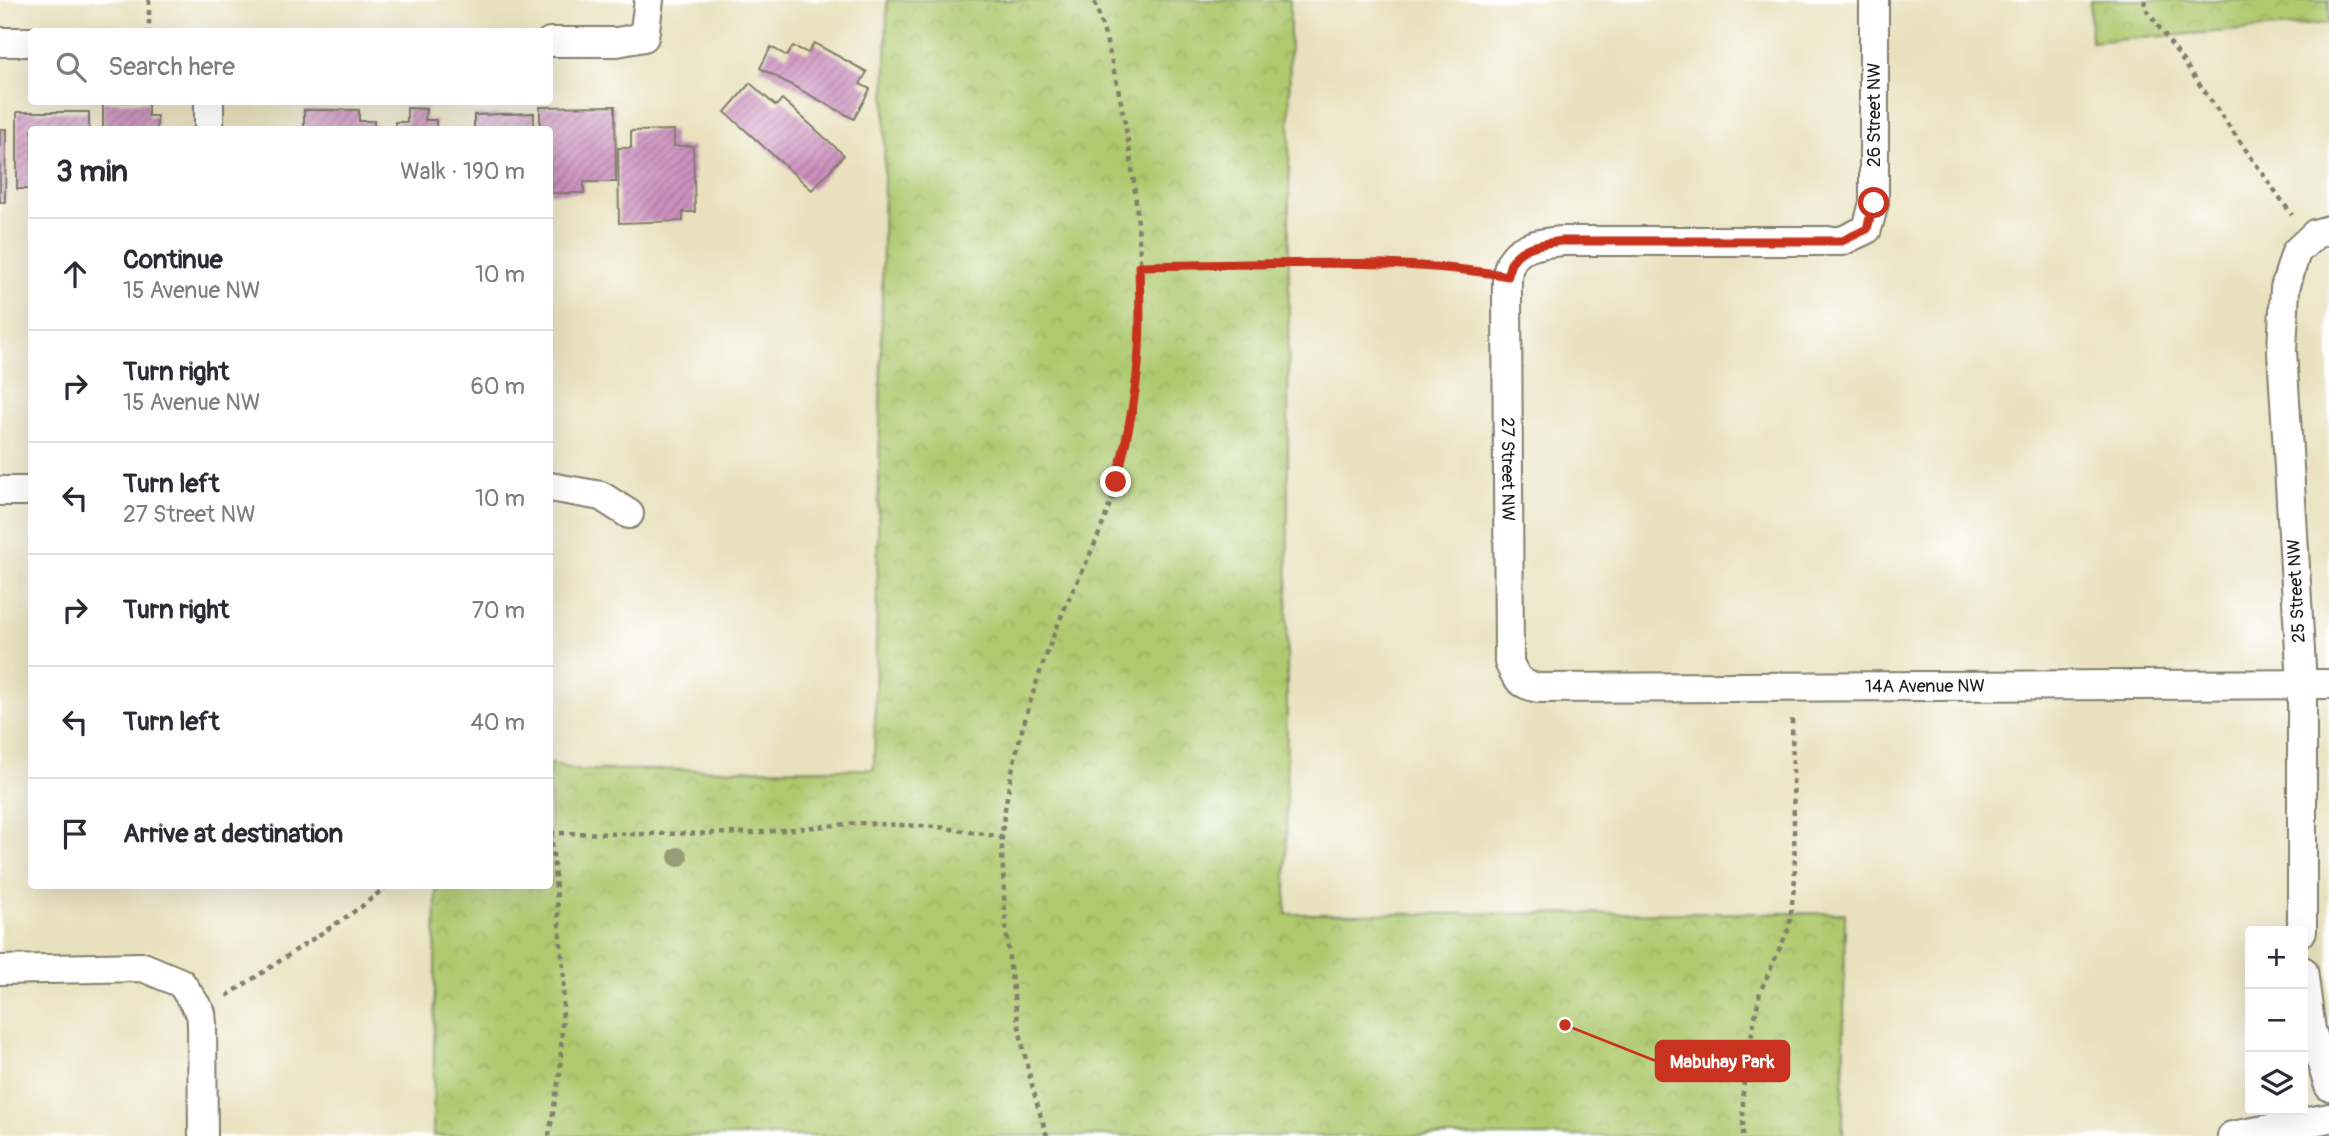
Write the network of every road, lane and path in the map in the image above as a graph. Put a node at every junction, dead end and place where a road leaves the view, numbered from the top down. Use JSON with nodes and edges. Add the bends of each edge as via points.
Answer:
{"nodes":[{"id":1,"x":149,"y":0,"type":"edge"},
{"id":2,"x":649,"y":0,"type":"edge"},
{"id":3,"x":1094,"y":0,"type":"edge"},
{"id":4,"x":1874,"y":0,"type":"edge"},
{"id":5,"x":2144,"y":0,"type":"edge"},
{"id":6,"x":149,"y":28,"type":"edge"},
{"id":7,"x":0,"y":42,"type":"edge"},
{"id":8,"x":28,"y":42,"type":"edge"},
{"id":9,"x":553,"y":42,"type":"edge"},
{"id":10,"x":209,"y":105,"type":"edge"},
{"id":11,"x":209,"y":126,"type":"edge"},
{"id":12,"x":2311,"y":240,"type":"edge"},
{"id":13,"x":1514,"y":263,"type":"junction"},
{"id":14,"x":1139,"y":266,"type":"junction"},
{"id":15,"x":553,"y":487,"type":"edge"},
{"id":16,"x":0,"y":491,"type":"edge"},
{"id":17,"x":28,"y":491,"type":"edge"},
{"id":18,"x":629,"y":514,"type":"dead end"},
{"id":19,"x":2316,"y":684,"type":"edge"},
{"id":20,"x":1523,"y":685,"type":"joint"},
{"id":21,"x":1792,"y":687,"type":"junction"},
{"id":22,"x":553,"y":833,"type":"edge"},
{"id":23,"x":1002,"y":837,"type":"junction"},
{"id":24,"x":553,"y":864,"type":"edge"},
{"id":25,"x":383,"y":889,"type":"edge"},
{"id":26,"x":2302,"y":926,"type":"edge"},
{"id":27,"x":0,"y":970,"type":"edge"},
{"id":28,"x":2305,"y":989,"type":"edge"},
{"id":29,"x":201,"y":1013,"type":"junction"},
{"id":30,"x":2329,"y":1086,"type":"edge"},
{"id":31,"x":2329,"y":1118,"type":"edge"},
{"id":32,"x":203,"y":1136,"type":"edge"},
{"id":33,"x":549,"y":1136,"type":"edge"},
{"id":34,"x":1047,"y":1136,"type":"edge"},
{"id":35,"x":1743,"y":1136,"type":"edge"},
{"id":36,"x":2232,"y":1136,"type":"edge"}],
"edges":[{"from":1,"to":6,"type":"path"},
{"from":2,"to":9,"type":"street","via":[[644,37],[617,42]]},
{"from":3,"to":14,"type":"path","via":[[1126,129]]},
{"from":4,"to":13,"type":"street","name":"26 Street NW","via":[[1874,203],[1867,229],[1842,241],[1539,243]]},
{"from":5,"to":12,"type":"path"},
{"from":7,"to":8,"type":"street"},
{"from":10,"to":11,"type":"street"},
{"from":12,"to":19,"type":"street","name":"25 Street NW","via":[[2285,288],[2282,351]]},
{"from":13,"to":14,"type":"path","via":[[1461,268],[1414,264]]},
{"from":13,"to":20,"type":"street","name":"27 Street NW","via":[[1509,662]]},
{"from":14,"to":23,"type":"path","via":[[1138,375],[1129,428],[1098,535],[1034,692]]},
{"from":15,"to":18,"type":"street","via":[[601,496]]},
{"from":16,"to":17,"type":"street"},
{"from":19,"to":21,"type":"street","name":"14A Avenue NW"},
{"from":19,"to":26,"type":"street","name":"25 Street NW"},
{"from":20,"to":21,"type":"street","name":"14A Avenue NW"},
{"from":21,"to":35,"type":"path","via":[[1795,878],[1789,928],[1760,992],[1749,1045]]},
{"from":22,"to":23,"type":"path","via":[[753,833],[857,823],[939,827]]},
{"from":23,"to":34,"type":"path","via":[[1011,983],[1021,1043]]},
{"from":24,"to":33,"type":"path","via":[[564,979],[560,1072]]},
{"from":25,"to":29,"type":"path"},
{"from":27,"to":29,"type":"street","via":[[143,967],[181,983]]},
{"from":28,"to":30,"type":"street","via":[[2311,1030]]},
{"from":29,"to":32,"type":"street"},
{"from":31,"to":36,"type":"street"}]}
